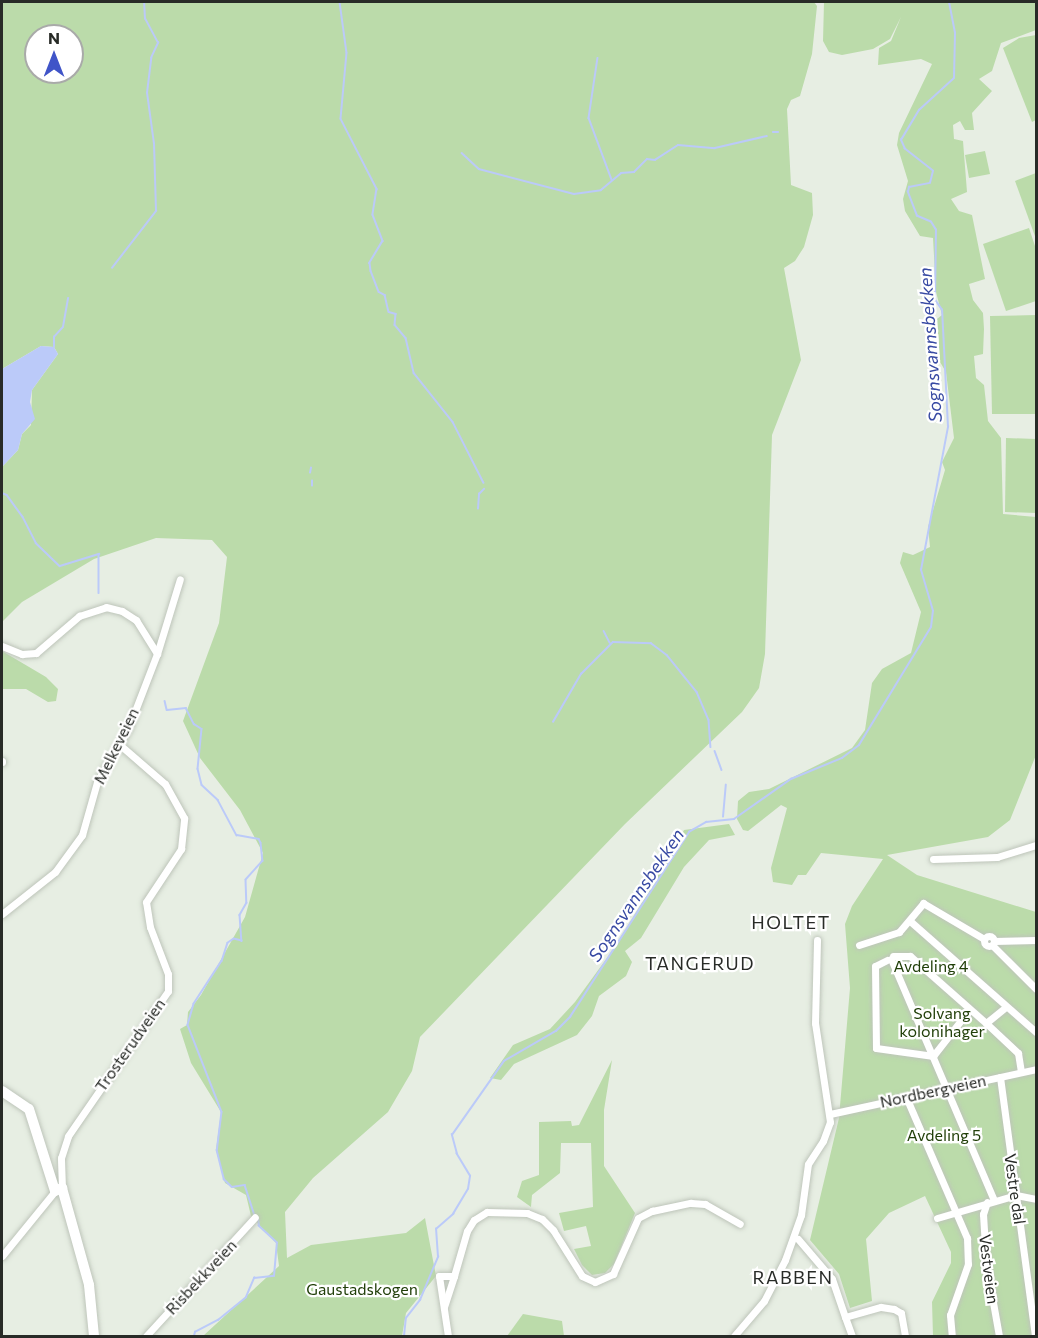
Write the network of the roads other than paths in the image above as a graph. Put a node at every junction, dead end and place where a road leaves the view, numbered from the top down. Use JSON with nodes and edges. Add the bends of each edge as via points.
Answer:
{"nodes":[{"id":1,"x":180,"y":579,"type":"dead end"},
{"id":2,"x":2,"y":646,"type":"edge"},
{"id":3,"x":157,"y":654,"type":"junction"},
{"id":4,"x":120,"y":745,"type":"junction"},
{"id":5,"x":1036,"y":844,"type":"edge"},
{"id":6,"x":933,"y":859,"type":"dead end"},
{"id":7,"x":2,"y":914,"type":"edge"},
{"id":8,"x":910,"y":921,"type":"junction"},
{"id":9,"x":817,"y":940,"type":"dead end"},
{"id":10,"x":1036,"y":940,"type":"edge"},
{"id":11,"x":993,"y":943,"type":"junction"},
{"id":12,"x":859,"y":945,"type":"dead end"},
{"id":13,"x":890,"y":958,"type":"junction"},
{"id":14,"x":1036,"y":989,"type":"edge"},
{"id":15,"x":1006,"y":1007,"type":"junction"},
{"id":16,"x":969,"y":1010,"type":"junction"},
{"id":17,"x":986,"y":1023,"type":"junction"},
{"id":18,"x":1036,"y":1032,"type":"edge"},
{"id":19,"x":933,"y":1056,"type":"junction"},
{"id":20,"x":1036,"y":1069,"type":"edge"},
{"id":21,"x":1021,"y":1072,"type":"junction"},
{"id":22,"x":1000,"y":1077,"type":"junction"},
{"id":23,"x":947,"y":1089,"type":"junction"},
{"id":24,"x":2,"y":1091,"type":"edge"},
{"id":25,"x":906,"y":1097,"type":"junction"},
{"id":26,"x":830,"y":1114,"type":"junction"},
{"id":27,"x":58,"y":1190,"type":"junction"},
{"id":28,"x":1016,"y":1195,"type":"junction"},
{"id":29,"x":1036,"y":1199,"type":"edge"},
{"id":30,"x":990,"y":1201,"type":"junction"},
{"id":31,"x":956,"y":1212,"type":"junction"},
{"id":32,"x":255,"y":1217,"type":"dead end"},
{"id":33,"x":937,"y":1218,"type":"dead end"},
{"id":34,"x":740,"y":1224,"type":"dead end"},
{"id":35,"x":798,"y":1239,"type":"dead end"},
{"id":36,"x":2,"y":1256,"type":"edge"},
{"id":37,"x":454,"y":1276,"type":"junction"},
{"id":38,"x":444,"y":1307,"type":"junction"},
{"id":39,"x":845,"y":1317,"type":"junction"},
{"id":40,"x":94,"y":1336,"type":"edge"},
{"id":41,"x":146,"y":1336,"type":"edge"},
{"id":42,"x":448,"y":1336,"type":"edge"},
{"id":43,"x":734,"y":1336,"type":"edge"},
{"id":44,"x":852,"y":1336,"type":"edge"},
{"id":45,"x":905,"y":1336,"type":"edge"},
{"id":46,"x":952,"y":1336,"type":"edge"},
{"id":47,"x":999,"y":1336,"type":"edge"},
{"id":48,"x":1035,"y":1336,"type":"edge"}],
"edges":[{"from":1,"to":3,"type":"street","name":"Melkeveien"},
{"from":2,"to":3,"type":"street","via":[[22,654],[36,653],[85,612],[106,608],[122,611],[136,620]]},
{"from":3,"to":4,"type":"street","name":"Melkeveien"},
{"from":4,"to":7,"type":"street","name":"Melkeveien","via":[[97,782],[82,835],[67,858]]},
{"from":4,"to":27,"type":"street","name":"Trosterudveien","via":[[165,784],[184,818],[181,849],[147,902],[150,927],[168,974],[168,991],[68,1136]]},
{"from":5,"to":6,"type":"street","via":[[997,857]]},
{"from":8,"to":11,"type":"street","via":[[923,903],[984,939],[989,936]]},
{"from":8,"to":12,"type":"street","via":[[899,932]]},
{"from":8,"to":15,"type":"street"},
{"from":9,"to":26,"type":"street","via":[[816,1023]]},
{"from":10,"to":11,"type":"street"},
{"from":11,"to":14,"type":"street"},
{"from":13,"to":16,"type":"street","via":[[910,956]]},
{"from":13,"to":19,"type":"street","name":"Vestveien"},
{"from":13,"to":19,"type":"street","via":[[875,966],[876,1048]]},
{"from":15,"to":17,"type":"street"},
{"from":15,"to":18,"type":"street"},
{"from":16,"to":17,"type":"street"},
{"from":16,"to":19,"type":"street"},
{"from":17,"to":21,"type":"street","via":[[1018,1053]]},
{"from":19,"to":23,"type":"street","name":"Vestveien"},
{"from":20,"to":21,"type":"street","name":"Nordbergveien"},
{"from":21,"to":22,"type":"street","name":"Nordbergveien"},
{"from":22,"to":23,"type":"street","name":"Nordbergveien"},
{"from":22,"to":28,"type":"street","name":"Vestre dal"},
{"from":23,"to":25,"type":"street","name":"Nordbergveien"},
{"from":23,"to":30,"type":"street","name":"Vestveien"},
{"from":24,"to":27,"type":"street","via":[[29,1109]]},
{"from":25,"to":26,"type":"street","name":"Nordbergveien"},
{"from":25,"to":31,"type":"street"},
{"from":26,"to":43,"type":"street","via":[[823,1141],[808,1164],[796,1230],[776,1280],[756,1313]]},
{"from":27,"to":36,"type":"street"},
{"from":27,"to":40,"type":"street","name":"Trosterudveien","via":[[87,1276]]},
{"from":28,"to":29,"type":"street"},
{"from":28,"to":30,"type":"street"},
{"from":28,"to":48,"type":"street","name":"Vestre dal"},
{"from":30,"to":31,"type":"street"},
{"from":30,"to":47,"type":"street","name":"Vestveien","via":[[983,1214],[986,1263]]},
{"from":31,"to":33,"type":"street"},
{"from":31,"to":46,"type":"street","via":[[967,1238],[968,1264],[951,1306]]},
{"from":32,"to":41,"type":"street","name":"Risbekkveien"},
{"from":34,"to":37,"type":"street","via":[[705,1204],[652,1211],[638,1218],[613,1274],[595,1282],[582,1276],[542,1218],[527,1213],[487,1212],[470,1225]]},
{"from":35,"to":39,"type":"street","via":[[832,1279]]},
{"from":37,"to":38,"type":"street"},
{"from":37,"to":38,"type":"street","via":[[439,1276]]},
{"from":38,"to":42,"type":"street"},
{"from":39,"to":44,"type":"street"},
{"from":39,"to":45,"type":"street","via":[[881,1307],[894,1309],[901,1313]]}]}
